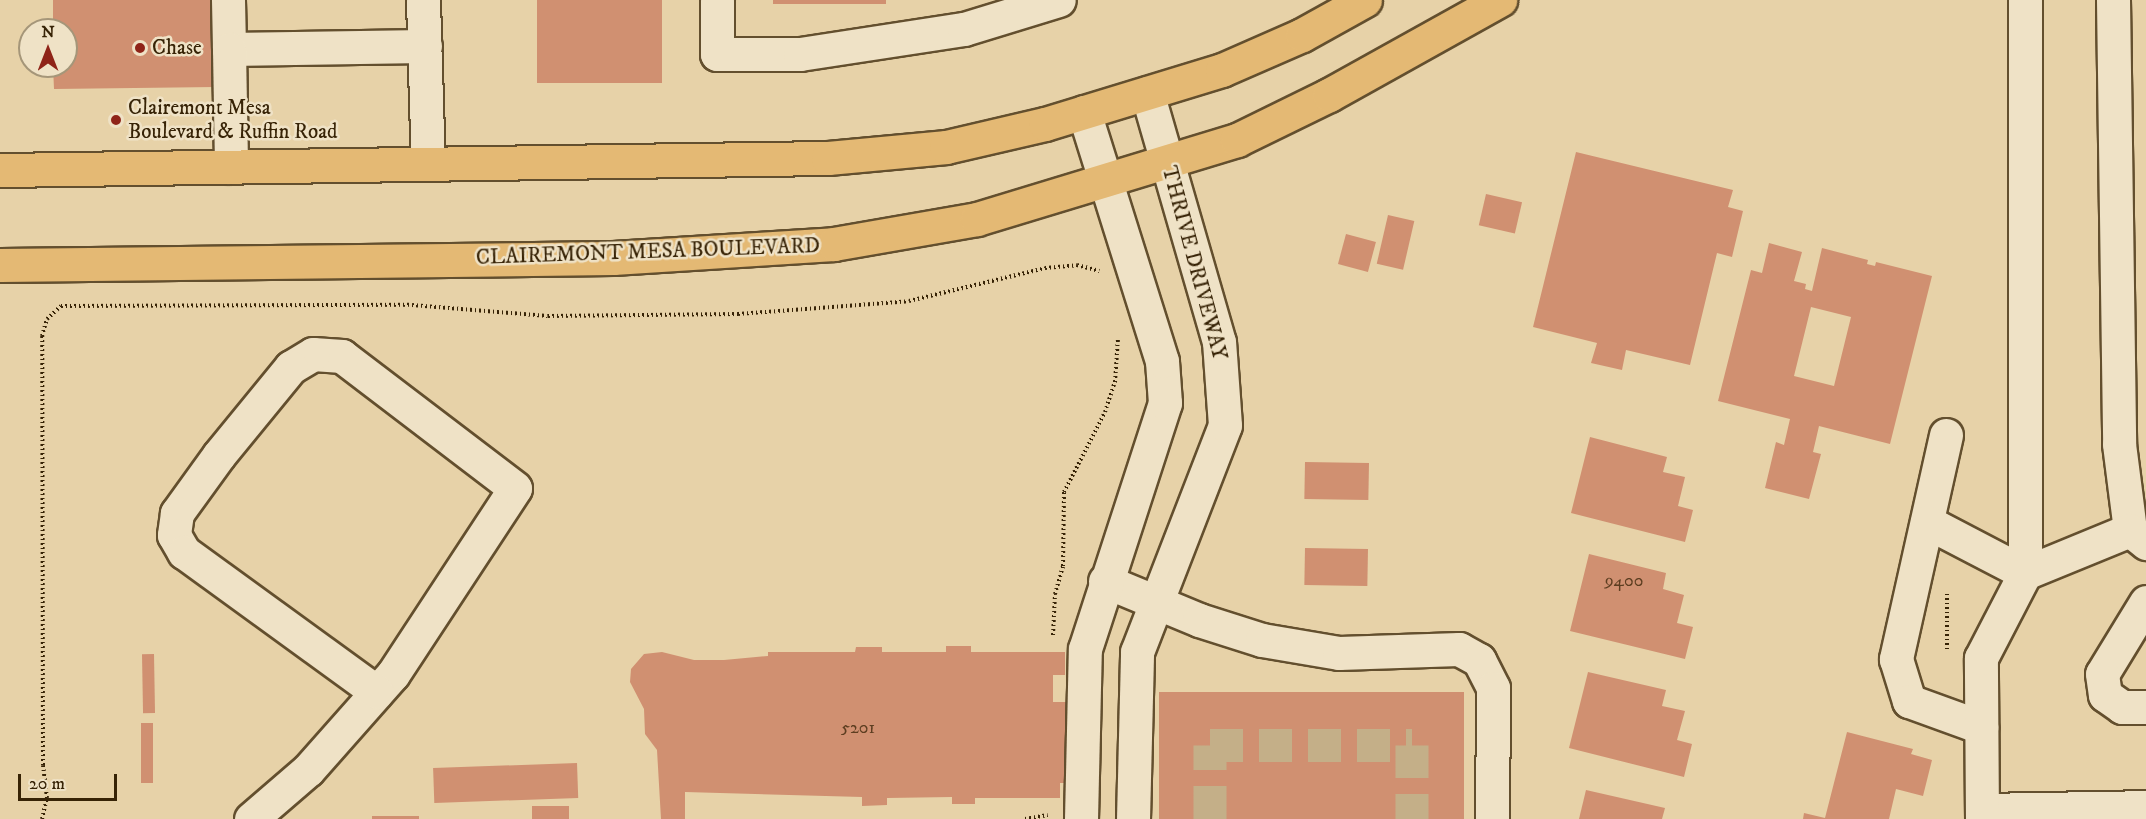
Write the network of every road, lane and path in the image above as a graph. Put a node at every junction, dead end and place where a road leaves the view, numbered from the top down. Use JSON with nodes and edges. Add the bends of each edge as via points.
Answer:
{"nodes":[{"id":1,"x":228,"y":0,"type":"edge"},
{"id":2,"x":423,"y":0,"type":"edge"},
{"id":3,"x":717,"y":0,"type":"edge"},
{"id":4,"x":1059,"y":0,"type":"edge"},
{"id":5,"x":1365,"y":0,"type":"edge"},
{"id":6,"x":1500,"y":0,"type":"edge"},
{"id":7,"x":2025,"y":0,"type":"edge"},
{"id":8,"x":2113,"y":0,"type":"edge"},
{"id":9,"x":425,"y":46,"type":"junction"},
{"id":10,"x":229,"y":49,"type":"junction"},
{"id":11,"x":1147,"y":93,"type":"junction"},
{"id":12,"x":1084,"y":112,"type":"junction"},
{"id":13,"x":1167,"y":161,"type":"junction"},
{"id":14,"x":428,"y":164,"type":"junction"},
{"id":15,"x":231,"y":167,"type":"junction"},
{"id":16,"x":0,"y":170,"type":"edge"},
{"id":17,"x":1108,"y":179,"type":"junction"},
{"id":18,"x":0,"y":265,"type":"edge"},
{"id":19,"x":1117,"y":333,"type":"dead end"},
{"id":20,"x":1946,"y":435,"type":"dead end"},
{"id":21,"x":1927,"y":522,"type":"junction"},
{"id":22,"x":2138,"y":536,"type":"edge"},
{"id":23,"x":2025,"y":573,"type":"junction"},
{"id":24,"x":1105,"y":581,"type":"junction"},
{"id":25,"x":1154,"y":601,"type":"junction"},
{"id":26,"x":2146,"y":602,"type":"edge"},
{"id":27,"x":1052,"y":640,"type":"dead end"},
{"id":28,"x":377,"y":692,"type":"junction"},
{"id":29,"x":2146,"y":707,"type":"edge"},
{"id":30,"x":1981,"y":727,"type":"junction"},
{"id":31,"x":1052,"y":805,"type":"dead end"},
{"id":32,"x":2146,"y":807,"type":"edge"},
{"id":33,"x":1982,"y":814,"type":"edge"},
{"id":34,"x":250,"y":819,"type":"edge"},
{"id":35,"x":1025,"y":819,"type":"edge"},
{"id":36,"x":1081,"y":819,"type":"edge"},
{"id":37,"x":1133,"y":819,"type":"edge"},
{"id":38,"x":1492,"y":819,"type":"edge"}],
"edges":[{"from":1,"to":10,"type":"street"},
{"from":2,"to":9,"type":"street"},
{"from":3,"to":4,"type":"street","via":[[717,54],[800,54],[964,29]]},
{"from":5,"to":11,"type":"main road","via":[[1302,35],[1222,70]]},
{"from":6,"to":13,"type":"main road","name":"CLAIREMONT MESA BOULEVARD","via":[[1329,96],[1237,140]]},
{"from":7,"to":23,"type":"street"},
{"from":8,"to":22,"type":"street","via":[[2119,444]]},
{"from":9,"to":10,"type":"street"},
{"from":9,"to":14,"type":"street"},
{"from":10,"to":15,"type":"street"},
{"from":11,"to":12,"type":"main road"},
{"from":11,"to":13,"type":"street","name":"THRIVE DRIVEWAY"},
{"from":12,"to":14,"type":"main road","via":[[946,147],[828,158]]},
{"from":12,"to":17,"type":"street"},
{"from":13,"to":17,"type":"main road","name":"CLAIREMONT MESA BOULEVARD"},
{"from":13,"to":25,"type":"street","name":"THRIVE DRIVEWAY","via":[[1219,342],[1225,425],[1205,483]]},
{"from":14,"to":15,"type":"main road"},
{"from":15,"to":16,"type":"main road"},
{"from":17,"to":18,"type":"main road","name":"CLAIREMONT MESA BOULEVARD","via":[[977,219],[834,244],[613,258]]},
{"from":17,"to":24,"type":"street","via":[[1162,361],[1165,403]]},
{"from":19,"to":27,"type":"path","via":[[1114,382],[1105,412],[1064,492],[1063,566],[1055,594]]},
{"from":20,"to":21,"type":"street"},
{"from":21,"to":23,"type":"street"},
{"from":21,"to":30,"type":"street","via":[[1896,659],[1909,701]]},
{"from":22,"to":23,"type":"street"},
{"from":23,"to":30,"type":"street","via":[[1981,658]]},
{"from":24,"to":25,"type":"street"},
{"from":24,"to":36,"type":"street","via":[[1085,649]]},
{"from":25,"to":37,"type":"street","name":"THRIVE DRIVEWAY","via":[[1137,652]]},
{"from":25,"to":38,"type":"street","via":[[1262,640],[1340,653],[1459,649],[1479,660],[1493,688]]},
{"from":26,"to":29,"type":"street","via":[[2102,674],[2105,695],[2122,707]]},
{"from":28,"to":28,"type":"street","via":[[393,674],[515,488],[342,356],[313,354],[291,368],[219,455],[177,513],[174,535],[184,552]]},
{"from":28,"to":34,"type":"street","via":[[308,770]]},
{"from":30,"to":33,"type":"street"},
{"from":31,"to":35,"type":"path","via":[[1047,816]]},
{"from":32,"to":33,"type":"street"}]}
